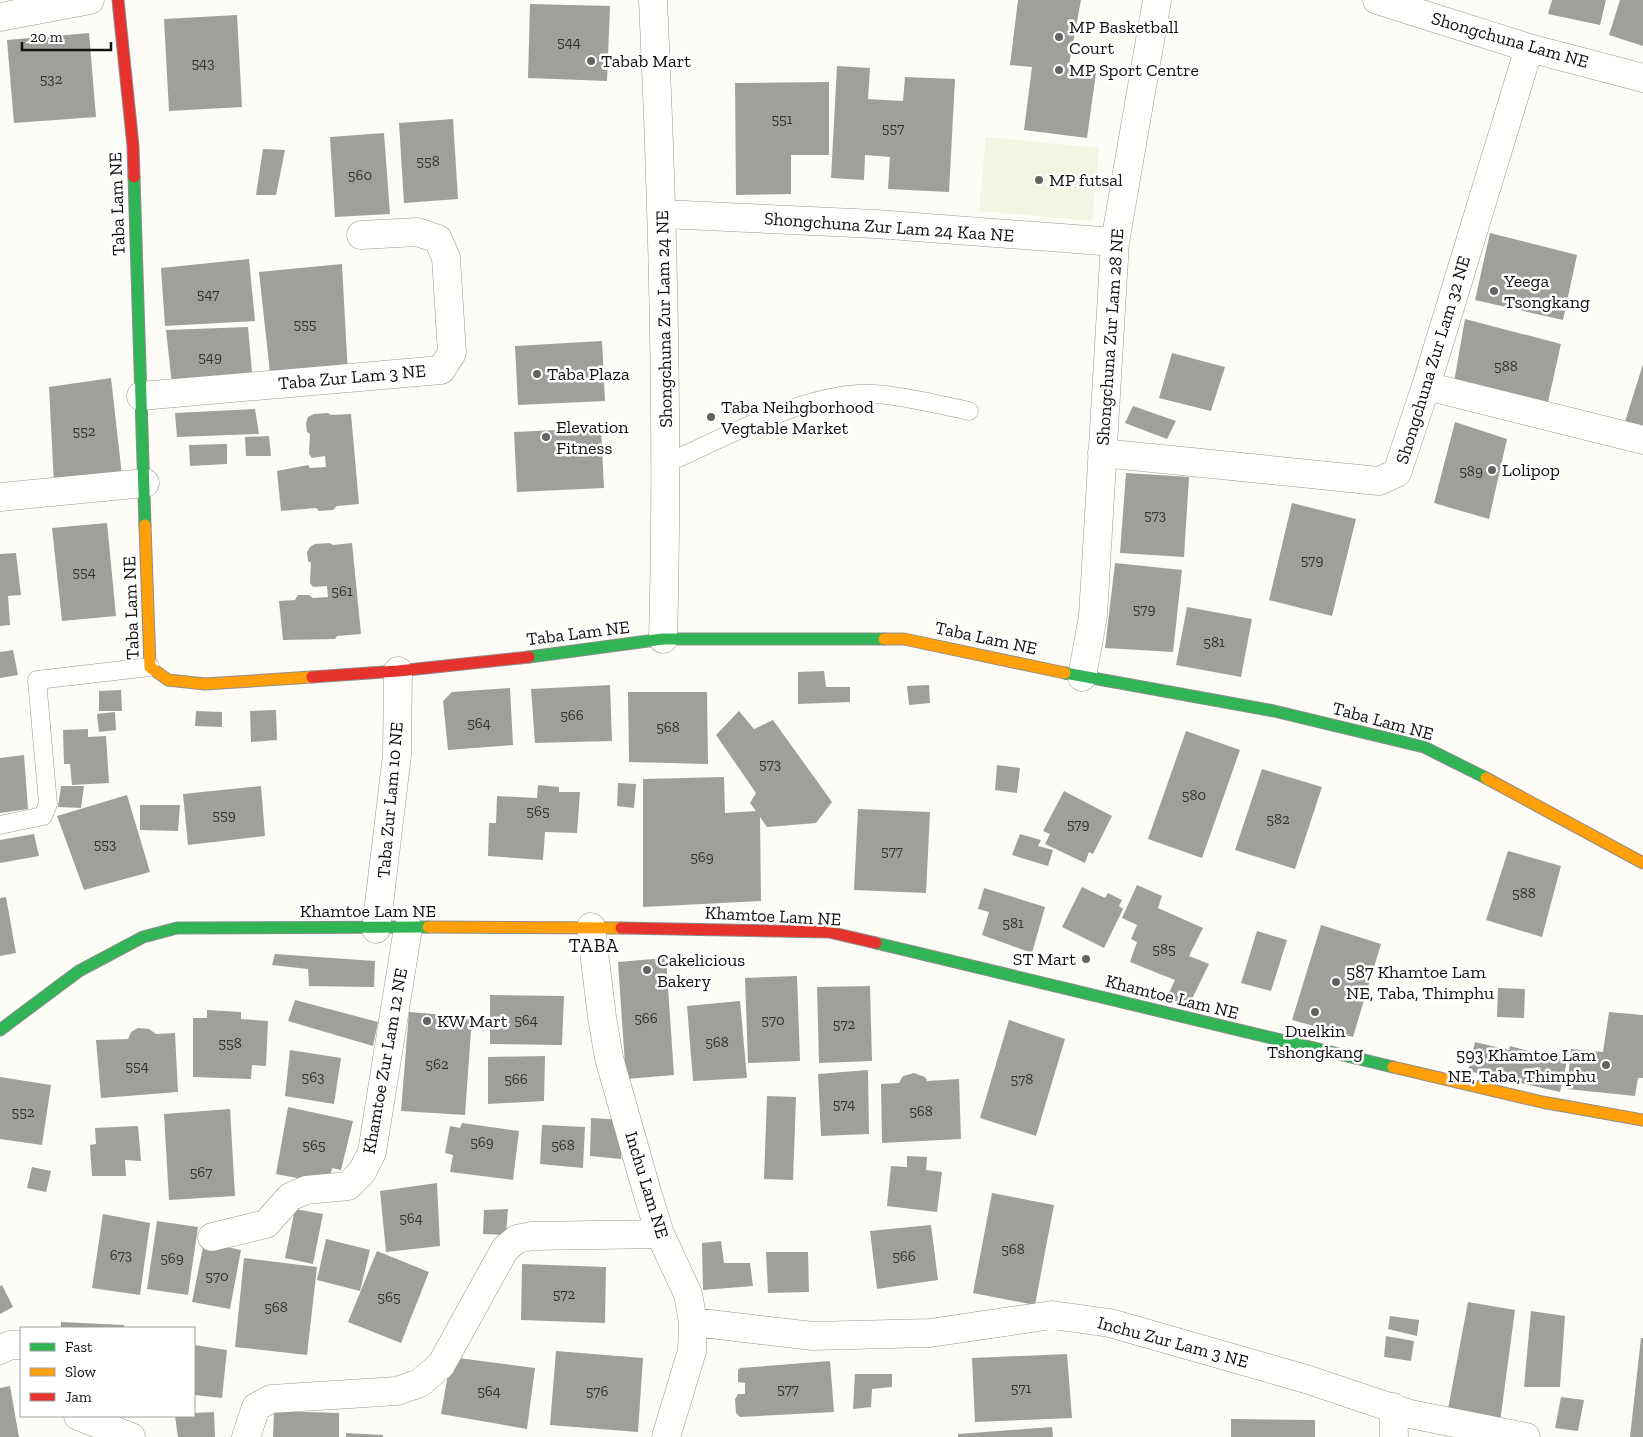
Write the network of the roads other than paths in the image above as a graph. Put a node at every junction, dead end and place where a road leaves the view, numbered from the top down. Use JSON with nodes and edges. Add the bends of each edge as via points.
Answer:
{"nodes":[{"id":1,"x":90,"y":0,"type":"edge"},
{"id":2,"x":118,"y":0,"type":"edge"},
{"id":3,"x":653,"y":0,"type":"edge"},
{"id":4,"x":1157,"y":0,"type":"edge"},
{"id":5,"x":1377,"y":0,"type":"edge"},
{"id":6,"x":0,"y":17,"type":"edge"},
{"id":7,"x":1529,"y":48,"type":"junction"},
{"id":8,"x":1643,"y":78,"type":"edge"},
{"id":9,"x":663,"y":214,"type":"junction"},
{"id":10,"x":361,"y":235,"type":"dead end"},
{"id":11,"x":1114,"y":242,"type":"junction"},
{"id":12,"x":1426,"y":386,"type":"junction"},
{"id":13,"x":141,"y":396,"type":"junction"},
{"id":14,"x":970,"y":411,"type":"dead end"},
{"id":15,"x":1643,"y":440,"type":"edge"},
{"id":16,"x":1102,"y":453,"type":"junction"},
{"id":17,"x":667,"y":463,"type":"junction"},
{"id":18,"x":145,"y":484,"type":"junction"},
{"id":19,"x":0,"y":497,"type":"edge"},
{"id":20,"x":663,"y":639,"type":"junction"},
{"id":21,"x":150,"y":667,"type":"junction"},
{"id":22,"x":398,"y":671,"type":"junction"},
{"id":23,"x":1082,"y":677,"type":"junction"},
{"id":24,"x":0,"y":825,"type":"edge"},
{"id":25,"x":1643,"y":863,"type":"edge"},
{"id":26,"x":408,"y":928,"type":"junction"},
{"id":27,"x":591,"y":928,"type":"junction"},
{"id":28,"x":376,"y":929,"type":"junction"},
{"id":29,"x":0,"y":1030,"type":"edge"},
{"id":30,"x":1643,"y":1120,"type":"edge"},
{"id":31,"x":660,"y":1234,"type":"junction"},
{"id":32,"x":212,"y":1237,"type":"dead end"},
{"id":33,"x":693,"y":1322,"type":"junction"},
{"id":34,"x":20,"y":1345,"type":"edge"},
{"id":35,"x":0,"y":1350,"type":"edge"},
{"id":36,"x":1394,"y":1407,"type":"junction"},
{"id":37,"x":81,"y":1417,"type":"edge"},
{"id":38,"x":131,"y":1437,"type":"edge"},
{"id":39,"x":246,"y":1437,"type":"edge"},
{"id":40,"x":666,"y":1437,"type":"edge"},
{"id":41,"x":1394,"y":1437,"type":"edge"},
{"id":42,"x":1526,"y":1437,"type":"edge"}],
"edges":[{"from":1,"to":6,"type":"street"},
{"from":2,"to":13,"type":"street","name":"Taba Lam NE","via":[[134,146]]},
{"from":3,"to":9,"type":"street","name":"Shongchuna Zur Lam 24 NE"},
{"from":4,"to":11,"type":"street","name":"Shongchuna Zur Lam 28 NE"},
{"from":5,"to":7,"type":"street","name":"Shongchuna Lam NE"},
{"from":7,"to":8,"type":"street","name":"Shongchuna Lam NE"},
{"from":7,"to":12,"type":"street","name":"Shongchuna Zur Lam 32 NE"},
{"from":9,"to":11,"type":"street","name":"Shongchuna Zur Lam 24 Kaa NE","via":[[876,224]]},
{"from":9,"to":17,"type":"street","name":"Shongchuna Zur Lam 24 NE"},
{"from":10,"to":13,"type":"street","name":"Taba Zur Lam 3 NE","via":[[417,232],[438,239],[446,258],[452,353],[441,370]]},
{"from":11,"to":16,"type":"street","name":"Shongchuna Zur Lam 28 NE"},
{"from":12,"to":15,"type":"street"},
{"from":12,"to":16,"type":"street","name":"Shongchuna Zur Lam 32 NE","via":[[1397,473],[1379,481]]},
{"from":13,"to":18,"type":"street","name":"Taba Lam NE"},
{"from":14,"to":17,"type":"lane","via":[[876,394],[846,395],[787,411]]},
{"from":16,"to":23,"type":"street","name":"Shongchuna Zur Lam 28 NE","via":[[1093,616]]},
{"from":17,"to":20,"type":"street","name":"Shongchuna Zur Lam 24 NE"},
{"from":18,"to":19,"type":"street"},
{"from":18,"to":21,"type":"street","name":"Taba Lam NE"},
{"from":20,"to":22,"type":"street","name":"Taba Lam NE"},
{"from":20,"to":23,"type":"street","name":"Taba Lam NE","via":[[904,639]]},
{"from":21,"to":22,"type":"street","name":"Taba Lam NE","via":[[168,680],[205,684]]},
{"from":21,"to":24,"type":"lane","via":[[37,680],[48,804],[43,816]]},
{"from":22,"to":28,"type":"street","name":"Taba Zur Lam 10 NE","via":[[397,755]]},
{"from":23,"to":25,"type":"street","name":"Taba Lam NE","via":[[1274,711],[1424,748],[1525,797]]},
{"from":26,"to":27,"type":"street","name":"Khamtoe Lam NE"},
{"from":26,"to":28,"type":"street","name":"Khamtoe Lam NE"},
{"from":26,"to":32,"type":"street","name":"Khamtoe Zur Lam 12 NE","via":[[372,1152],[362,1172],[348,1186],[306,1190],[290,1197],[266,1224]]},
{"from":27,"to":30,"type":"street","name":"Khamtoe Lam NE","via":[[829,932],[1514,1095]]},
{"from":27,"to":31,"type":"street","name":"Inchu Lam NE","via":[[609,1058]]},
{"from":28,"to":29,"type":"street","name":"Khamtoe Lam NE","via":[[177,928],[143,937],[79,971]]},
{"from":31,"to":33,"type":"street","name":"Inchu Lam NE","via":[[688,1294]]},
{"from":31,"to":39,"type":"street","via":[[550,1234],[517,1239],[504,1248],[441,1365],[420,1383],[397,1392],[271,1399],[256,1407]]},
{"from":33,"to":36,"type":"street","name":"Inchu Zur Lam 3 NE","via":[[813,1336],[930,1334],[1052,1315],[1110,1323]]},
{"from":33,"to":40,"type":"street","name":"Inchu Lam NE","via":[[692,1352]]},
{"from":34,"to":35,"type":"street"},
{"from":36,"to":41,"type":"street"},
{"from":36,"to":42,"type":"street","name":"Inchu Zur Lam 3 NE","via":[[1410,1414]]},
{"from":37,"to":38,"type":"street"}]}
